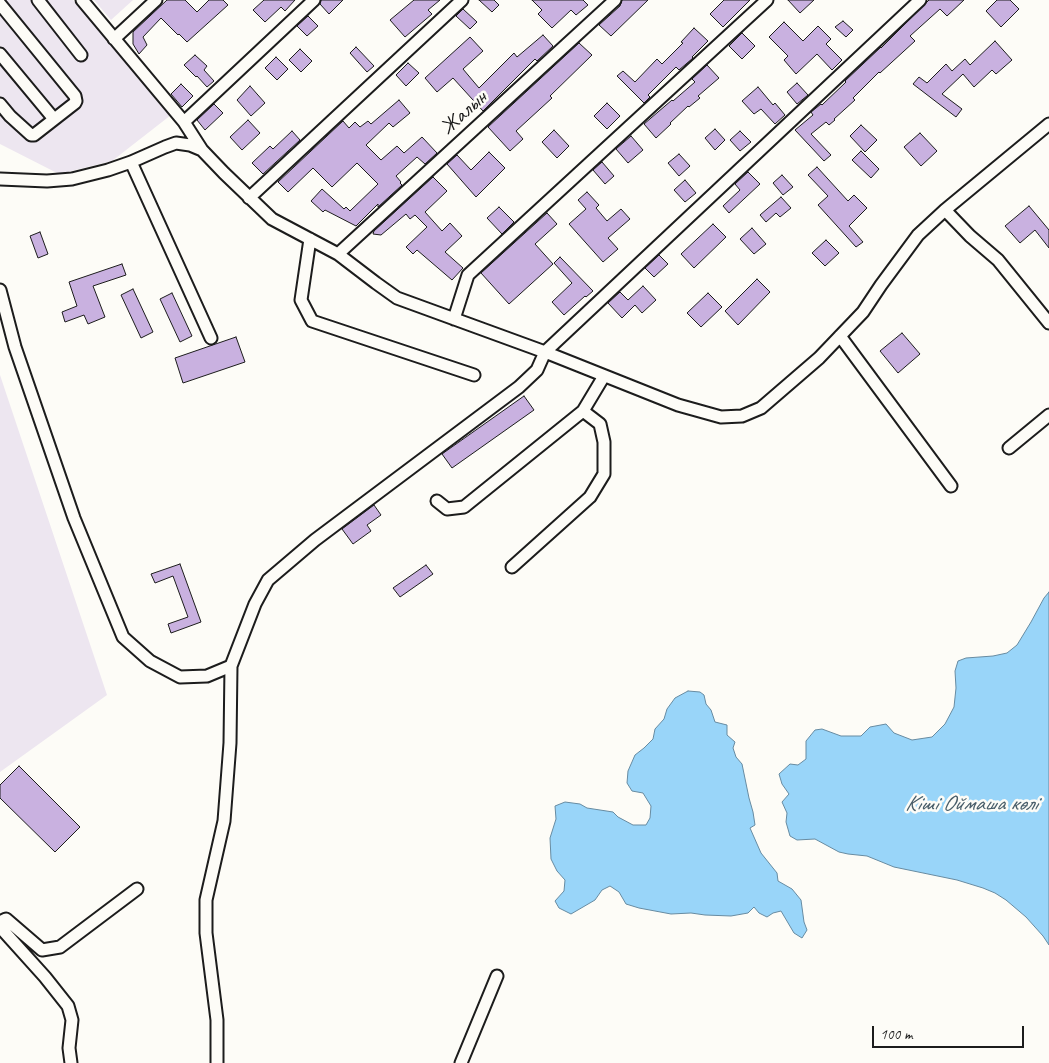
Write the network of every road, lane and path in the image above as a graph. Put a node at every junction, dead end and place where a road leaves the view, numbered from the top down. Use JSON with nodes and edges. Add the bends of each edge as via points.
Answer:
{"nodes":[{"id":1,"x":38,"y":0,"type":"edge"},
{"id":2,"x":82,"y":0,"type":"edge"},
{"id":3,"x":156,"y":0,"type":"edge"},
{"id":4,"x":314,"y":0,"type":"edge"},
{"id":5,"x":462,"y":0,"type":"edge"},
{"id":6,"x":615,"y":0,"type":"edge"},
{"id":7,"x":767,"y":0,"type":"edge"},
{"id":8,"x":920,"y":0,"type":"edge"},
{"id":9,"x":0,"y":4,"type":"edge"},
{"id":10,"x":114,"y":39,"type":"junction"},
{"id":11,"x":0,"y":54,"type":"edge"},
{"id":12,"x":80,"y":56,"type":"dead end"},
{"id":13,"x":0,"y":104,"type":"edge"},
{"id":14,"x":54,"y":119,"type":"junction"},
{"id":15,"x":184,"y":122,"type":"junction"},
{"id":16,"x":1049,"y":124,"type":"edge"},
{"id":17,"x":202,"y":150,"type":"junction"},
{"id":18,"x":131,"y":162,"type":"junction"},
{"id":19,"x":0,"y":179,"type":"edge"},
{"id":20,"x":249,"y":198,"type":"junction"},
{"id":21,"x":945,"y":210,"type":"junction"},
{"id":22,"x":310,"y":238,"type":"junction"},
{"id":23,"x":338,"y":254,"type":"junction"},
{"id":24,"x":0,"y":290,"type":"edge"},
{"id":25,"x":454,"y":319,"type":"junction"},
{"id":26,"x":1049,"y":323,"type":"edge"},
{"id":27,"x":840,"y":336,"type":"junction"},
{"id":28,"x":211,"y":338,"type":"dead end"},
{"id":29,"x":545,"y":352,"type":"junction"},
{"id":30,"x":474,"y":375,"type":"dead end"},
{"id":31,"x":604,"y":376,"type":"junction"},
{"id":32,"x":583,"y":411,"type":"junction"},
{"id":33,"x":1049,"y":415,"type":"edge"},
{"id":34,"x":1009,"y":448,"type":"dead end"},
{"id":35,"x":951,"y":486,"type":"dead end"},
{"id":36,"x":437,"y":501,"type":"dead end"},
{"id":37,"x":512,"y":567,"type":"dead end"},
{"id":38,"x":231,"y":666,"type":"junction"},
{"id":39,"x":137,"y":889,"type":"dead end"},
{"id":40,"x":0,"y":922,"type":"edge"},
{"id":41,"x":0,"y":927,"type":"edge"},
{"id":42,"x":497,"y":976,"type":"dead end"},
{"id":43,"x":70,"y":1063,"type":"edge"},
{"id":44,"x":217,"y":1063,"type":"edge"},
{"id":45,"x":461,"y":1063,"type":"edge"}],
"edges":[{"from":1,"to":12,"type":"street"},
{"from":2,"to":10,"type":"street"},
{"from":3,"to":10,"type":"street"},
{"from":4,"to":15,"type":"street"},
{"from":5,"to":20,"type":"street"},
{"from":6,"to":23,"type":"street","name":"Жалын"},
{"from":7,"to":25,"type":"street","via":[[468,275]]},
{"from":8,"to":29,"type":"street"},
{"from":9,"to":14,"type":"street","via":[[75,96],[75,103]]},
{"from":10,"to":15,"type":"street"},
{"from":11,"to":14,"type":"street"},
{"from":13,"to":14,"type":"street","via":[[31,135],[37,134]]},
{"from":15,"to":17,"type":"street"},
{"from":16,"to":21,"type":"street"},
{"from":17,"to":18,"type":"street","via":[[190,144],[176,143]]},
{"from":17,"to":20,"type":"street"},
{"from":18,"to":19,"type":"street","via":[[72,179]]},
{"from":18,"to":28,"type":"street"},
{"from":20,"to":22,"type":"street","via":[[272,219]]},
{"from":21,"to":26,"type":"street","via":[[998,260]]},
{"from":21,"to":27,"type":"street","via":[[918,236],[863,312]]},
{"from":22,"to":23,"type":"street"},
{"from":22,"to":30,"type":"street","via":[[301,300],[312,321]]},
{"from":23,"to":25,"type":"street","via":[[397,298]]},
{"from":24,"to":38,"type":"street","via":[[15,347],[74,518],[123,637],[150,661],[180,677],[207,676]]},
{"from":25,"to":29,"type":"street"},
{"from":27,"to":31,"type":"street","via":[[761,408],[742,416],[721,417],[678,405]]},
{"from":27,"to":35,"type":"street"},
{"from":29,"to":31,"type":"street"},
{"from":29,"to":38,"type":"street","via":[[537,370],[519,387],[315,540],[268,580]]},
{"from":31,"to":32,"type":"street"},
{"from":32,"to":36,"type":"street","via":[[464,507],[447,509]]},
{"from":32,"to":37,"type":"street","via":[[600,424],[604,442],[604,474],[590,497]]},
{"from":33,"to":34,"type":"street"},
{"from":38,"to":44,"type":"street","via":[[224,821],[206,900],[206,932],[217,1020]]},
{"from":39,"to":40,"type":"street","via":[[60,947],[42,950],[6,919]]},
{"from":41,"to":43,"type":"street","via":[[68,1006],[72,1020]]},
{"from":42,"to":45,"type":"street"}]}
